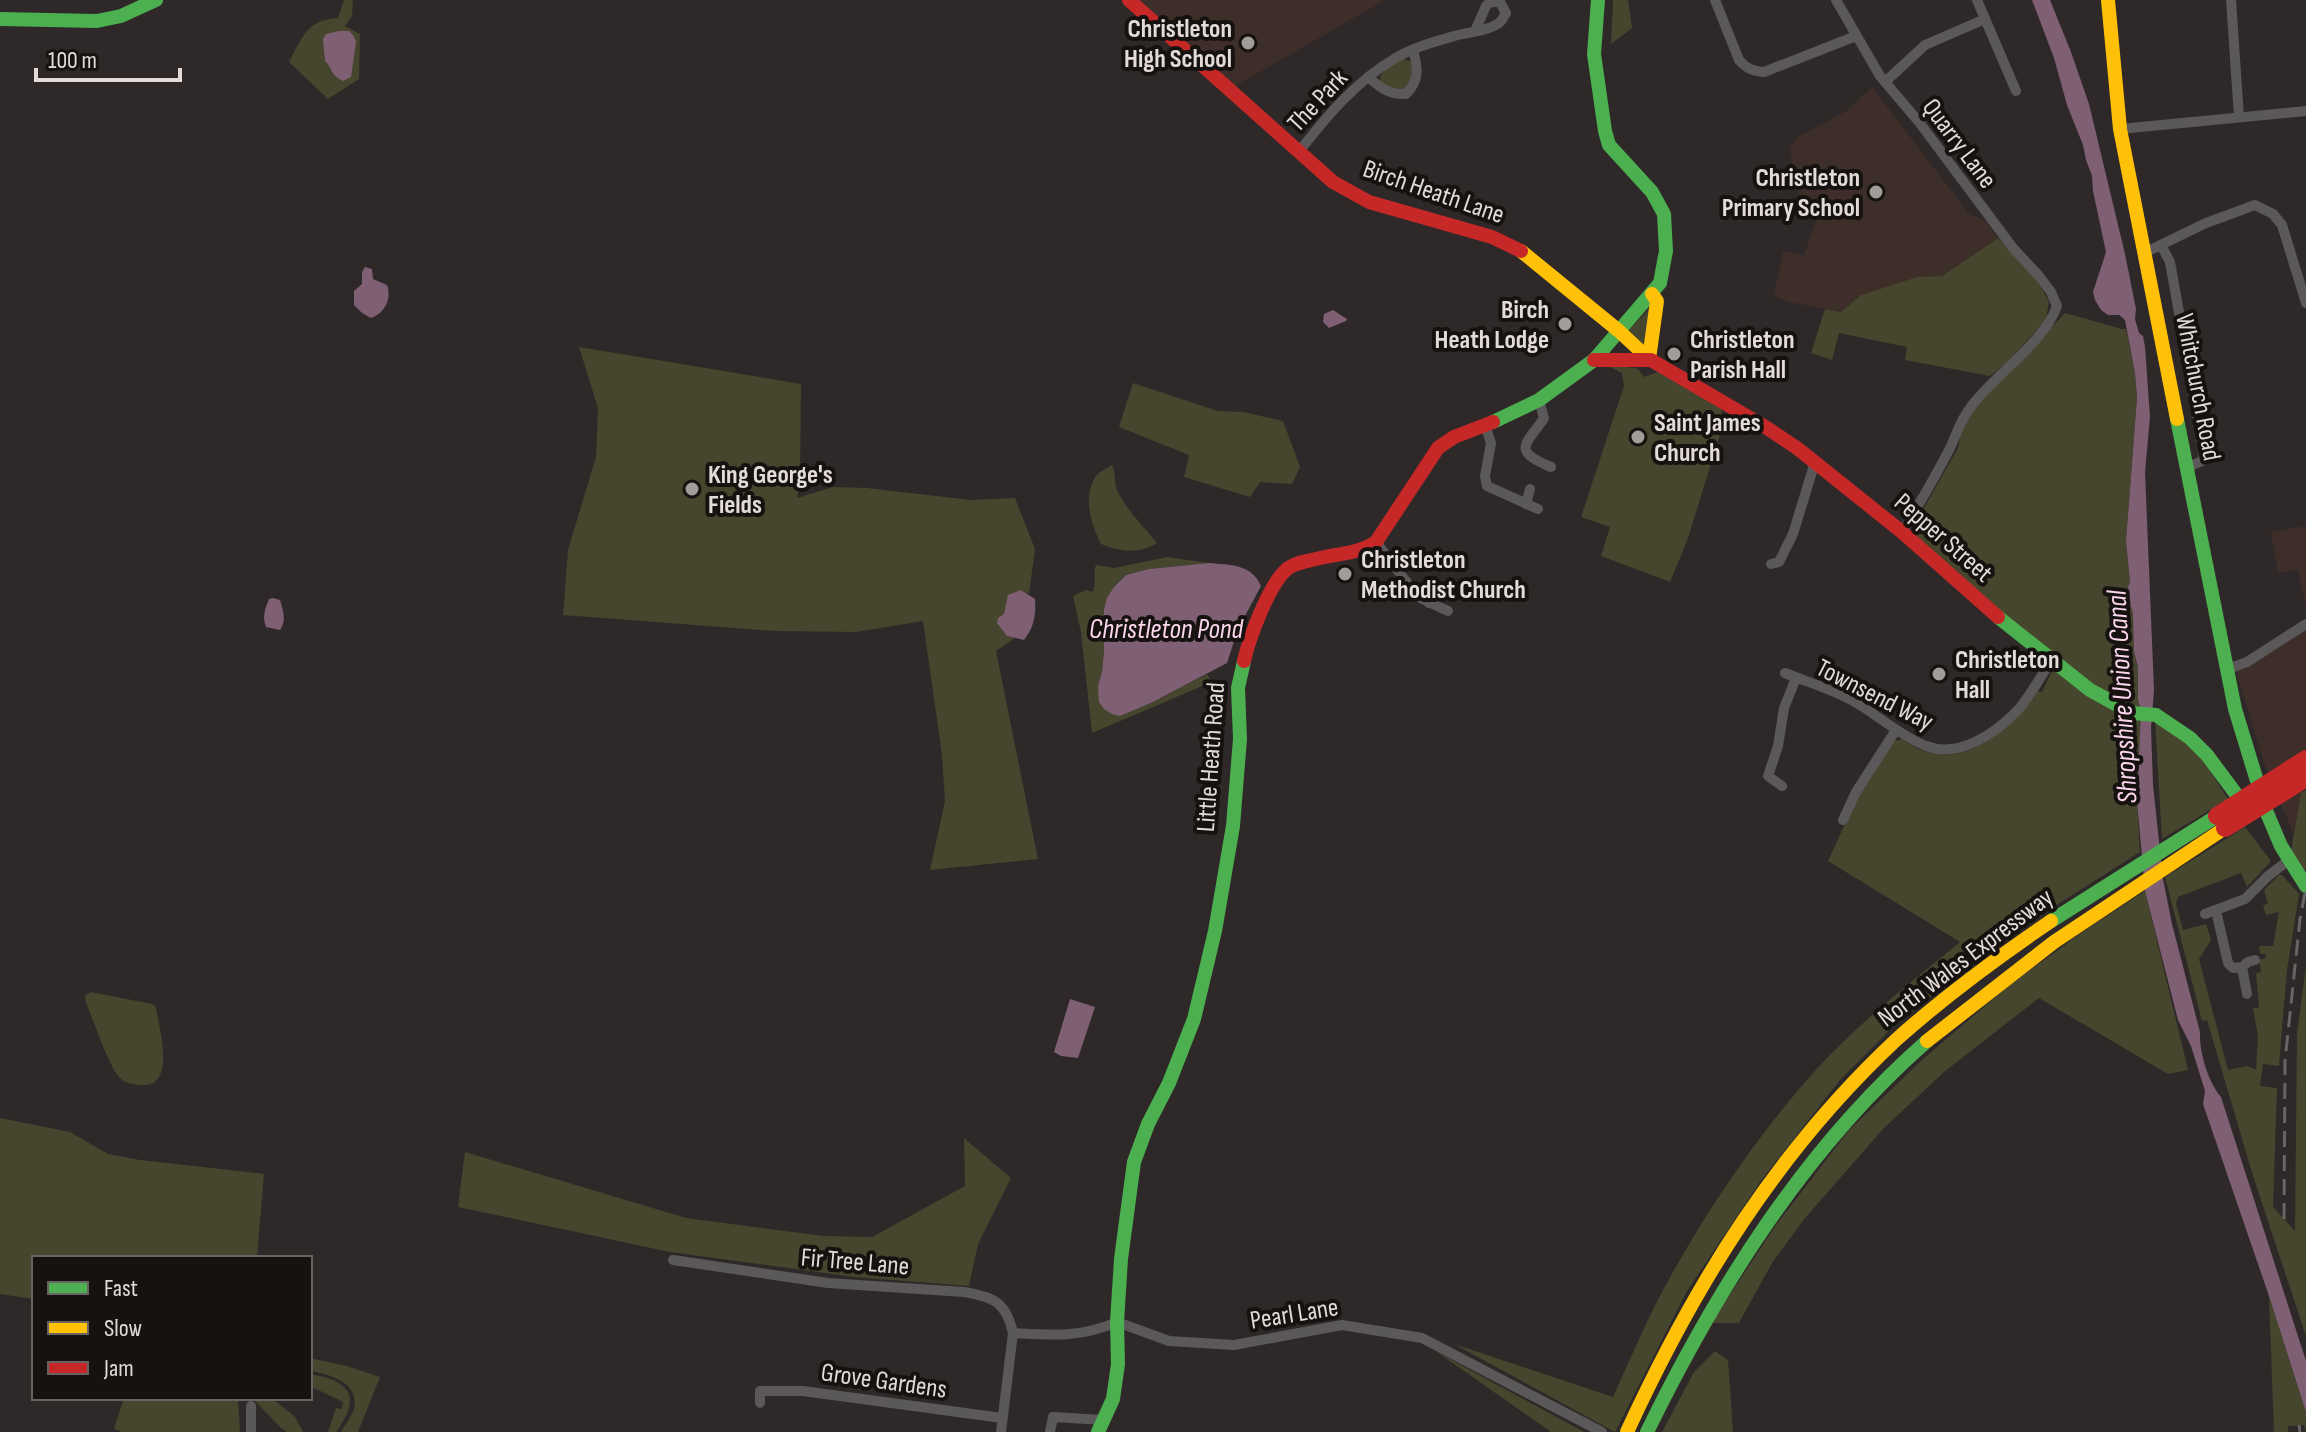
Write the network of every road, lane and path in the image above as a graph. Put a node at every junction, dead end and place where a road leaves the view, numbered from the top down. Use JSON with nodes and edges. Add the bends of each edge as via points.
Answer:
{"nodes":[{"id":1,"x":156,"y":0,"type":"edge"},
{"id":2,"x":1129,"y":0,"type":"edge"},
{"id":3,"x":1598,"y":0,"type":"edge"},
{"id":4,"x":1715,"y":0,"type":"edge"},
{"id":5,"x":1836,"y":0,"type":"edge"},
{"id":6,"x":1977,"y":0,"type":"edge"},
{"id":7,"x":2108,"y":0,"type":"edge"},
{"id":8,"x":2231,"y":0,"type":"edge"},
{"id":9,"x":0,"y":19,"type":"edge"},
{"id":10,"x":1985,"y":19,"type":"junction"},
{"id":11,"x":1475,"y":31,"type":"dead end"},
{"id":12,"x":1856,"y":36,"type":"junction"},
{"id":13,"x":1413,"y":50,"type":"junction"},
{"id":14,"x":1368,"y":77,"type":"junction"},
{"id":15,"x":1885,"y":82,"type":"junction"},
{"id":16,"x":2016,"y":91,"type":"dead end"},
{"id":17,"x":2306,"y":111,"type":"edge"},
{"id":18,"x":2239,"y":117,"type":"junction"},
{"id":19,"x":2120,"y":129,"type":"junction"},
{"id":20,"x":1298,"y":153,"type":"junction"},
{"id":21,"x":2161,"y":245,"type":"junction"},
{"id":22,"x":2144,"y":253,"type":"junction"},
{"id":23,"x":2302,"y":275,"type":"edge"},
{"id":24,"x":1652,"y":294,"type":"junction"},
{"id":25,"x":2306,"y":303,"type":"edge"},
{"id":26,"x":1619,"y":331,"type":"junction"},
{"id":27,"x":1650,"y":359,"type":"junction"},
{"id":28,"x":1594,"y":360,"type":"junction"},
{"id":29,"x":1539,"y":400,"type":"junction"},
{"id":30,"x":1485,"y":425,"type":"junction"},
{"id":31,"x":1815,"y":462,"type":"junction"},
{"id":32,"x":1551,"y":467,"type":"dead end"},
{"id":33,"x":2188,"y":467,"type":"junction"},
{"id":34,"x":1530,"y":489,"type":"dead end"},
{"id":35,"x":1526,"y":504,"type":"junction"},
{"id":36,"x":1538,"y":509,"type":"dead end"},
{"id":37,"x":1902,"y":532,"type":"junction"},
{"id":38,"x":1376,"y":542,"type":"junction"},
{"id":39,"x":1771,"y":564,"type":"dead end"},
{"id":40,"x":1436,"y":589,"type":"dead end"},
{"id":41,"x":1429,"y":603,"type":"junction"},
{"id":42,"x":1448,"y":611,"type":"dead end"},
{"id":43,"x":2306,"y":624,"type":"edge"},
{"id":44,"x":2052,"y":659,"type":"junction"},
{"id":45,"x":2228,"y":669,"type":"junction"},
{"id":46,"x":1785,"y":673,"type":"dead end"},
{"id":47,"x":1796,"y":678,"type":"junction"},
{"id":48,"x":1896,"y":730,"type":"junction"},
{"id":49,"x":2306,"y":759,"type":"edge"},
{"id":50,"x":2306,"y":778,"type":"edge"},
{"id":51,"x":2257,"y":781,"type":"dead end"},
{"id":52,"x":1782,"y":786,"type":"dead end"},
{"id":53,"x":2236,"y":794,"type":"dead end"},
{"id":54,"x":2267,"y":813,"type":"dead end"},
{"id":55,"x":1843,"y":820,"type":"dead end"},
{"id":56,"x":2221,"y":822,"type":"junction"},
{"id":57,"x":2290,"y":862,"type":"junction"},
{"id":58,"x":2120,"y":886,"type":"junction"},
{"id":59,"x":2306,"y":886,"type":"edge"},
{"id":60,"x":2255,"y":960,"type":"dead end"},
{"id":61,"x":2242,"y":967,"type":"junction"},
{"id":62,"x":2247,"y":994,"type":"dead end"},
{"id":63,"x":673,"y":1260,"type":"dead end"},
{"id":64,"x":1117,"y":1322,"type":"junction"},
{"id":65,"x":1013,"y":1333,"type":"junction"},
{"id":66,"x":760,"y":1403,"type":"dead end"},
{"id":67,"x":251,"y":1406,"type":"dead end"},
{"id":68,"x":1002,"y":1418,"type":"junction"},
{"id":69,"x":1101,"y":1426,"type":"edge"},
{"id":70,"x":251,"y":1432,"type":"edge"},
{"id":71,"x":1001,"y":1432,"type":"edge"},
{"id":72,"x":1050,"y":1432,"type":"edge"},
{"id":73,"x":1602,"y":1432,"type":"edge"},
{"id":74,"x":1627,"y":1432,"type":"edge"},
{"id":75,"x":1647,"y":1432,"type":"edge"}],
"edges":[{"from":1,"to":9,"type":"main road","via":[[97,21]]},
{"from":2,"to":20,"type":"main road","name":"Birch Heath Lane"},
{"from":3,"to":24,"type":"main road","via":[[1594,54],[1609,145],[1652,192],[1664,214],[1666,251],[1660,283]]},
{"from":4,"to":12,"type":"street","via":[[1739,60],[1753,71],[1764,72]]},
{"from":5,"to":12,"type":"street","name":"Quarry Lane"},
{"from":6,"to":10,"type":"street"},
{"from":7,"to":19,"type":"main road","name":"Whitchurch Road"},
{"from":8,"to":18,"type":"street"},
{"from":10,"to":15,"type":"street","via":[[1925,45]]},
{"from":10,"to":16,"type":"street"},
{"from":11,"to":13,"type":"street","name":"The Park"},
{"from":12,"to":15,"type":"street","name":"Quarry Lane"},
{"from":13,"to":14,"type":"street","name":"The Park"},
{"from":13,"to":14,"type":"street","name":"The Park","via":[[1417,80],[1406,94],[1384,90]]},
{"from":14,"to":20,"type":"street","name":"The Park"},
{"from":15,"to":37,"type":"street","name":"Quarry Lane","via":[[2057,306],[2040,333],[1972,404]]},
{"from":17,"to":18,"type":"street"},
{"from":18,"to":19,"type":"street"},
{"from":19,"to":22,"type":"main road","name":"Whitchurch Road"},
{"from":20,"to":26,"type":"main road","name":"Birch Heath Lane","via":[[1369,202],[1518,248]]},
{"from":21,"to":22,"type":"street"},
{"from":21,"to":23,"type":"street","via":[[2255,205],[2282,225]]},
{"from":21,"to":33,"type":"street","via":[[2170,262],[2204,453],[2202,461]]},
{"from":22,"to":33,"type":"main road","name":"Whitchurch Road"},
{"from":23,"to":25,"type":"street"},
{"from":24,"to":26,"type":"main road"},
{"from":24,"to":27,"type":"main road","via":[[1657,301]]},
{"from":26,"to":27,"type":"main road","name":"Pepper Street"},
{"from":26,"to":28,"type":"main road"},
{"from":27,"to":28,"type":"main road"},
{"from":27,"to":31,"type":"main road","name":"Pepper Street"},
{"from":28,"to":29,"type":"main road"},
{"from":29,"to":30,"type":"main road"},
{"from":29,"to":32,"type":"street","via":[[1544,418],[1528,436],[1526,448],[1534,460]]},
{"from":30,"to":35,"type":"street","via":[[1491,443],[1487,486]]},
{"from":30,"to":38,"type":"main road","via":[[1438,448]]},
{"from":31,"to":37,"type":"main road","name":"Pepper Street"},
{"from":31,"to":39,"type":"street","via":[[1793,534],[1779,562]]},
{"from":33,"to":45,"type":"main road","name":"Whitchurch Road"},
{"from":34,"to":35,"type":"street"},
{"from":35,"to":36,"type":"street"},
{"from":37,"to":44,"type":"main road","name":"Pepper Street"},
{"from":38,"to":41,"type":"street","via":[[1410,588]]},
{"from":38,"to":64,"type":"main road","name":"Little Heath Road","via":[[1362,551],[1318,558],[1284,571],[1247,646],[1238,688],[1233,826],[1215,931],[1194,1019],[1134,1162]]},
{"from":40,"to":41,"type":"street"},
{"from":41,"to":42,"type":"street"},
{"from":43,"to":45,"type":"street"},
{"from":44,"to":48,"type":"street","name":"Townsend Way","via":[[2017,710],[1972,743],[1930,748]]},
{"from":44,"to":53,"type":"main road","name":"Pepper Street","via":[[2090,690],[2199,745]]},
{"from":45,"to":51,"type":"main road","name":"Whitchurch Road"},
{"from":46,"to":47,"type":"street","name":"Townsend Way"},
{"from":47,"to":48,"type":"street","name":"Townsend Way","via":[[1852,700]]},
{"from":47,"to":52,"type":"street","via":[[1768,776]]},
{"from":48,"to":55,"type":"street"},
{"from":49,"to":56,"type":"main road","name":"North Wales Expressway","bridge":true},
{"from":50,"to":56,"type":"main road","name":"North Wales Expressway","bridge":true},
{"from":54,"to":57,"type":"main road"},
{"from":56,"to":58,"type":"main road","name":"North Wales Expressway"},
{"from":57,"to":59,"type":"main road"},
{"from":57,"to":61,"type":"street","via":[[2245,899],[2210,913],[2229,965]]},
{"from":58,"to":74,"type":"main road","name":"North Wales Expressway","via":[[2033,934],[1950,995],[1885,1051],[1819,1120],[1732,1233],[1667,1347]]},
{"from":58,"to":75,"type":"main road","name":"North Wales Expressway","via":[[1968,1006],[1839,1130],[1753,1239],[1681,1359]]},
{"from":60,"to":61,"type":"street"},
{"from":61,"to":62,"type":"street"},
{"from":63,"to":65,"type":"street","name":"Fir Tree Lane","via":[[828,1283],[982,1295],[1008,1314]]},
{"from":64,"to":65,"type":"street","via":[[1064,1336]]},
{"from":64,"to":69,"type":"main road","name":"Little Heath Road","via":[[1113,1399]]},
{"from":64,"to":73,"type":"street","name":"Pearl Lane","via":[[1169,1341],[1217,1346],[1342,1325],[1422,1338]]},
{"from":65,"to":68,"type":"street"},
{"from":66,"to":68,"type":"street","name":"Grove Gardens","via":[[760,1386]]},
{"from":67,"to":70,"type":"street"},
{"from":68,"to":71,"type":"street"},
{"from":69,"to":72,"type":"street","via":[[1053,1417]]}]}
